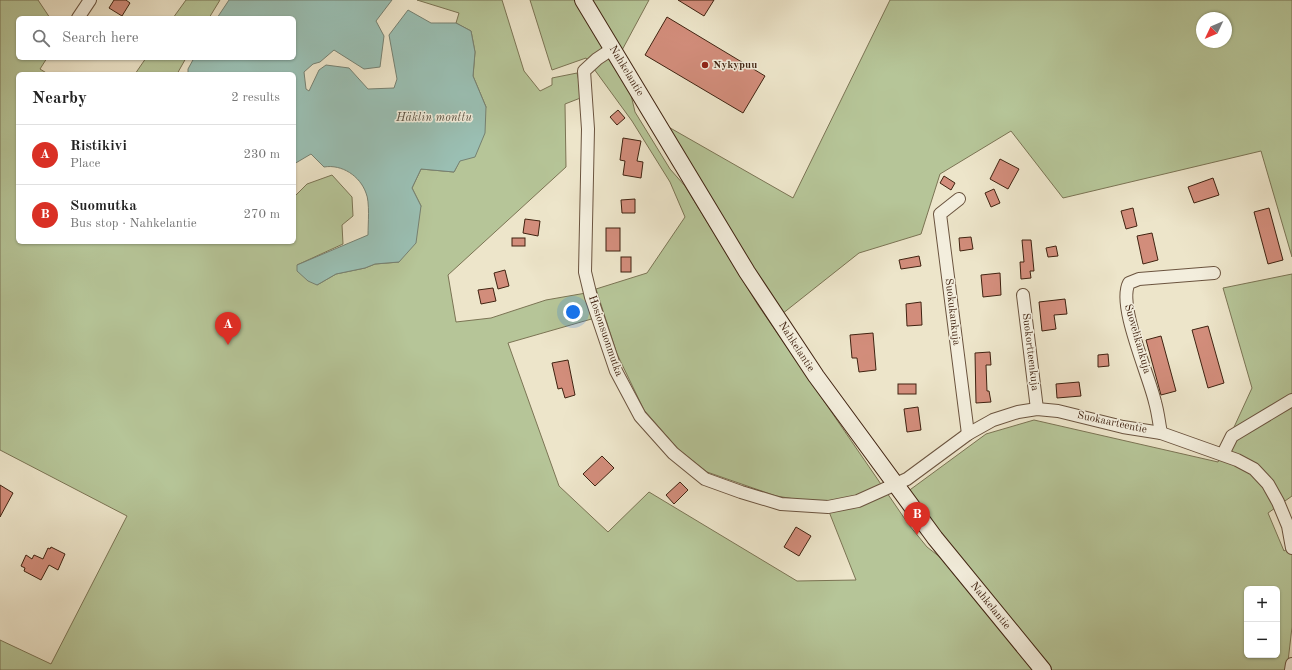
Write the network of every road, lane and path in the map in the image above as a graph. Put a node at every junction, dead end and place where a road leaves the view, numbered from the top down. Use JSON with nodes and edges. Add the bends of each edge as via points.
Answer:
{"nodes":[{"id":1,"x":90,"y":0,"type":"edge"},
{"id":2,"x":589,"y":2,"type":"edge"},
{"id":3,"x":79,"y":16,"type":"edge"},
{"id":4,"x":612,"y":48,"type":"junction"},
{"id":5,"x":958,"y":199,"type":"dead end"},
{"id":6,"x":1214,"y":273,"type":"dead end"},
{"id":7,"x":1023,"y":295,"type":"dead end"},
{"id":8,"x":1292,"y":400,"type":"edge"},
{"id":9,"x":1037,"y":409,"type":"junction"},
{"id":10,"x":1160,"y":433,"type":"junction"},
{"id":11,"x":968,"y":434,"type":"junction"},
{"id":12,"x":1223,"y":454,"type":"junction"},
{"id":13,"x":895,"y":486,"type":"junction"},
{"id":14,"x":1292,"y":548,"type":"edge"},
{"id":15,"x":1292,"y":664,"type":"edge"},
{"id":16,"x":1043,"y":670,"type":"edge"},
{"id":17,"x":1291,"y":670,"type":"edge"}],
"edges":[{"from":1,"to":3,"type":"street"},
{"from":2,"to":4,"type":"main road","name":"Nahkelantie"},
{"from":4,"to":13,"type":"main road","name":"Nahkelantie","via":[[747,272],[816,376]]},
{"from":4,"to":13,"type":"street","name":"Hosionsuonmutka","via":[[584,71],[588,129],[585,272],[616,371],[640,416],[673,453],[706,478],[780,504],[828,507],[858,501]]},
{"from":5,"to":11,"type":"street","name":"Suokukankuja","via":[[940,214]]},
{"from":6,"to":10,"type":"street","name":"Suovehkankuja","via":[[1139,279],[1129,283],[1125,290],[1127,309],[1156,402]]},
{"from":7,"to":9,"type":"street","name":"Suokortteenkuja"},
{"from":8,"to":12,"type":"street","via":[[1232,436]]},
{"from":9,"to":10,"type":"street","name":"Suokaarteentie","via":[[1058,411]]},
{"from":9,"to":11,"type":"street","name":"Suokaarteentie","via":[[993,420]]},
{"from":10,"to":12,"type":"street","name":"Suokaarteentie"},
{"from":11,"to":13,"type":"street","name":"Suokaarteentie"},
{"from":12,"to":14,"type":"street","name":"Suokaarteentie","via":[[1254,469],[1268,484],[1285,520]]},
{"from":13,"to":16,"type":"main road","name":"Nahkelantie"},
{"from":15,"to":17,"type":"street"}]}
